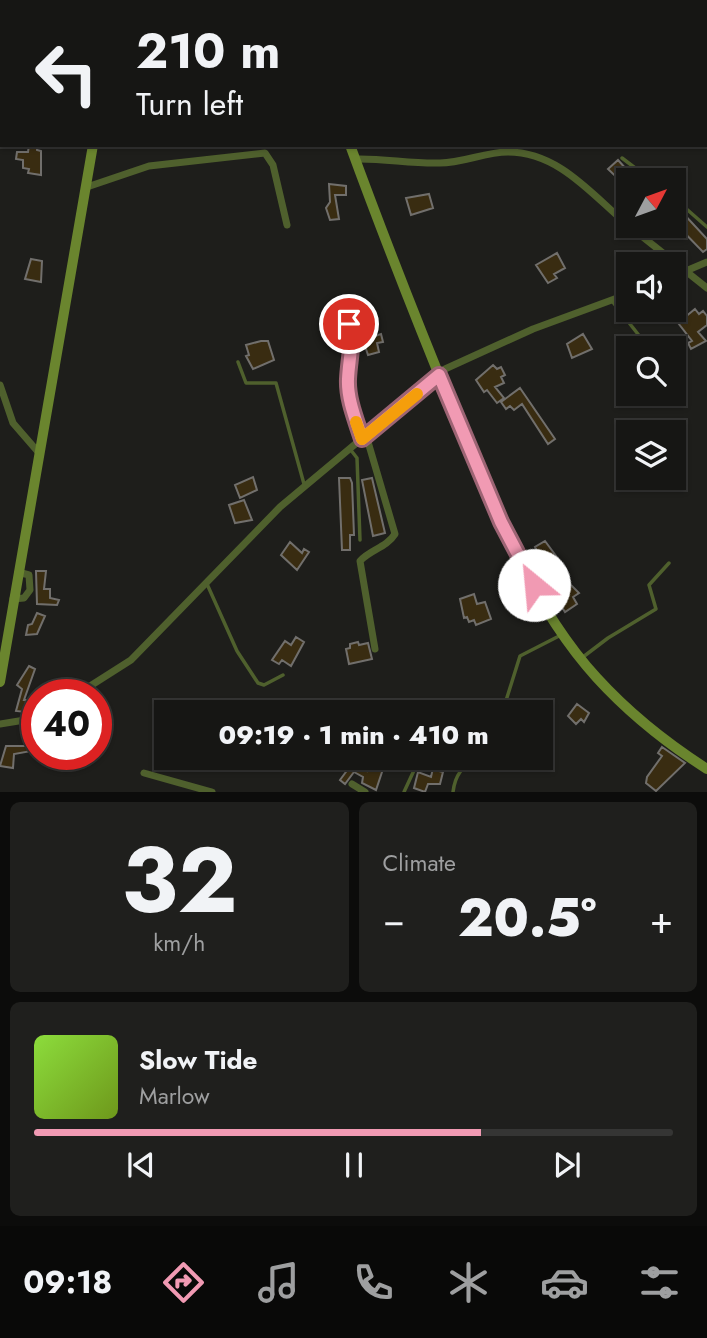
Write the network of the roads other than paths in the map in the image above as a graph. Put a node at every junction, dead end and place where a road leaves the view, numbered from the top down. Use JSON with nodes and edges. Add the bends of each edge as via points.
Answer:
{"nodes":[{"id":1,"x":93,"y":147,"type":"edge"},
{"id":2,"x":351,"y":147,"type":"edge"},
{"id":3,"x":622,"y":158,"type":"dead end"},
{"id":4,"x":355,"y":159,"type":"junction"},
{"id":5,"x":635,"y":168,"type":"edge"},
{"id":6,"x":87,"y":187,"type":"junction"},
{"id":7,"x":686,"y":209,"type":"edge"},
{"id":8,"x":616,"y":214,"type":"edge"},
{"id":9,"x":287,"y":225,"type":"dead end"},
{"id":10,"x":707,"y":227,"type":"edge"},
{"id":11,"x":644,"y":238,"type":"edge"},
{"id":12,"x":661,"y":252,"type":"edge"},
{"id":13,"x":707,"y":262,"type":"edge"},
{"id":14,"x":686,"y":272,"type":"edge"},
{"id":15,"x":686,"y":273,"type":"edge"},
{"id":16,"x":707,"y":288,"type":"edge"},
{"id":17,"x":616,"y":300,"type":"edge"},
{"id":18,"x":612,"y":301,"type":"junction"},
{"id":19,"x":349,"y":324,"type":"dead end"},
{"id":20,"x":639,"y":336,"type":"edge"},
{"id":21,"x":238,"y":362,"type":"dead end"},
{"id":22,"x":439,"y":375,"type":"junction"},
{"id":23,"x":0,"y":385,"type":"edge"},
{"id":24,"x":364,"y":437,"type":"junction"},
{"id":25,"x":350,"y":449,"type":"junction"},
{"id":26,"x":39,"y":453,"type":"junction"},
{"id":27,"x":305,"y":486,"type":"junction"},
{"id":28,"x":360,"y":540,"type":"dead end"},
{"id":29,"x":668,"y":563,"type":"dead end"},
{"id":30,"x":206,"y":583,"type":"junction"},
{"id":31,"x":563,"y":634,"type":"junction"},
{"id":32,"x":375,"y":649,"type":"dead end"},
{"id":33,"x":581,"y":659,"type":"junction"},
{"id":34,"x":283,"y":674,"type":"dead end"},
{"id":35,"x":101,"y":679,"type":"edge"},
{"id":36,"x":0,"y":682,"type":"edge"},
{"id":37,"x":507,"y":700,"type":"edge"},
{"id":38,"x":21,"y":721,"type":"edge"},
{"id":39,"x":0,"y":724,"type":"edge"},
{"id":40,"x":707,"y":769,"type":"edge"},
{"id":41,"x":414,"y":770,"type":"edge"},
{"id":42,"x":462,"y":770,"type":"edge"},
{"id":43,"x":144,"y":774,"type":"dead end"},
{"id":44,"x":352,"y":784,"type":"dead end"},
{"id":45,"x":212,"y":792,"type":"edge"},
{"id":46,"x":365,"y":792,"type":"edge"},
{"id":47,"x":404,"y":792,"type":"edge"},
{"id":48,"x":453,"y":792,"type":"edge"}],
"edges":[{"from":1,"to":6,"type":"street"},
{"from":2,"to":4,"type":"street"},
{"from":3,"to":5,"type":"lane"},
{"from":4,"to":8,"type":"street","via":[[439,163],[506,152],[534,156],[563,168]]},
{"from":4,"to":22,"type":"street"},
{"from":6,"to":9,"type":"street","via":[[149,166],[265,153],[273,165]]},
{"from":6,"to":26,"type":"street"},
{"from":7,"to":10,"type":"lane"},
{"from":11,"to":12,"type":"street"},
{"from":13,"to":14,"type":"street"},
{"from":15,"to":16,"type":"street"},
{"from":17,"to":18,"type":"street"},
{"from":18,"to":20,"type":"lane"},
{"from":18,"to":22,"type":"street","via":[[476,353]]},
{"from":19,"to":24,"type":"street","via":[[354,342],[348,378],[352,410]]},
{"from":21,"to":27,"type":"lane","via":[[246,383],[276,383]]},
{"from":22,"to":24,"type":"street"},
{"from":22,"to":31,"type":"street","via":[[501,522]]},
{"from":23,"to":26,"type":"street","via":[[13,423]]},
{"from":24,"to":25,"type":"street"},
{"from":24,"to":32,"type":"street","via":[[395,534],[388,544],[360,561]]},
{"from":25,"to":27,"type":"street"},
{"from":25,"to":28,"type":"lane","via":[[357,458]]},
{"from":26,"to":36,"type":"street"},
{"from":27,"to":30,"type":"street"},
{"from":29,"to":33,"type":"lane","via":[[649,585],[656,609]]},
{"from":30,"to":34,"type":"lane","via":[[237,651],[258,683],[264,685]]},
{"from":30,"to":35,"type":"street","via":[[131,660]]},
{"from":31,"to":33,"type":"street"},
{"from":31,"to":37,"type":"lane","via":[[520,656]]},
{"from":33,"to":40,"type":"street","via":[[625,707]]},
{"from":38,"to":39,"type":"street"},
{"from":41,"to":47,"type":"lane"},
{"from":42,"to":48,"type":"lane","via":[[454,780]]},
{"from":43,"to":45,"type":"street"},
{"from":44,"to":46,"type":"street"}]}
